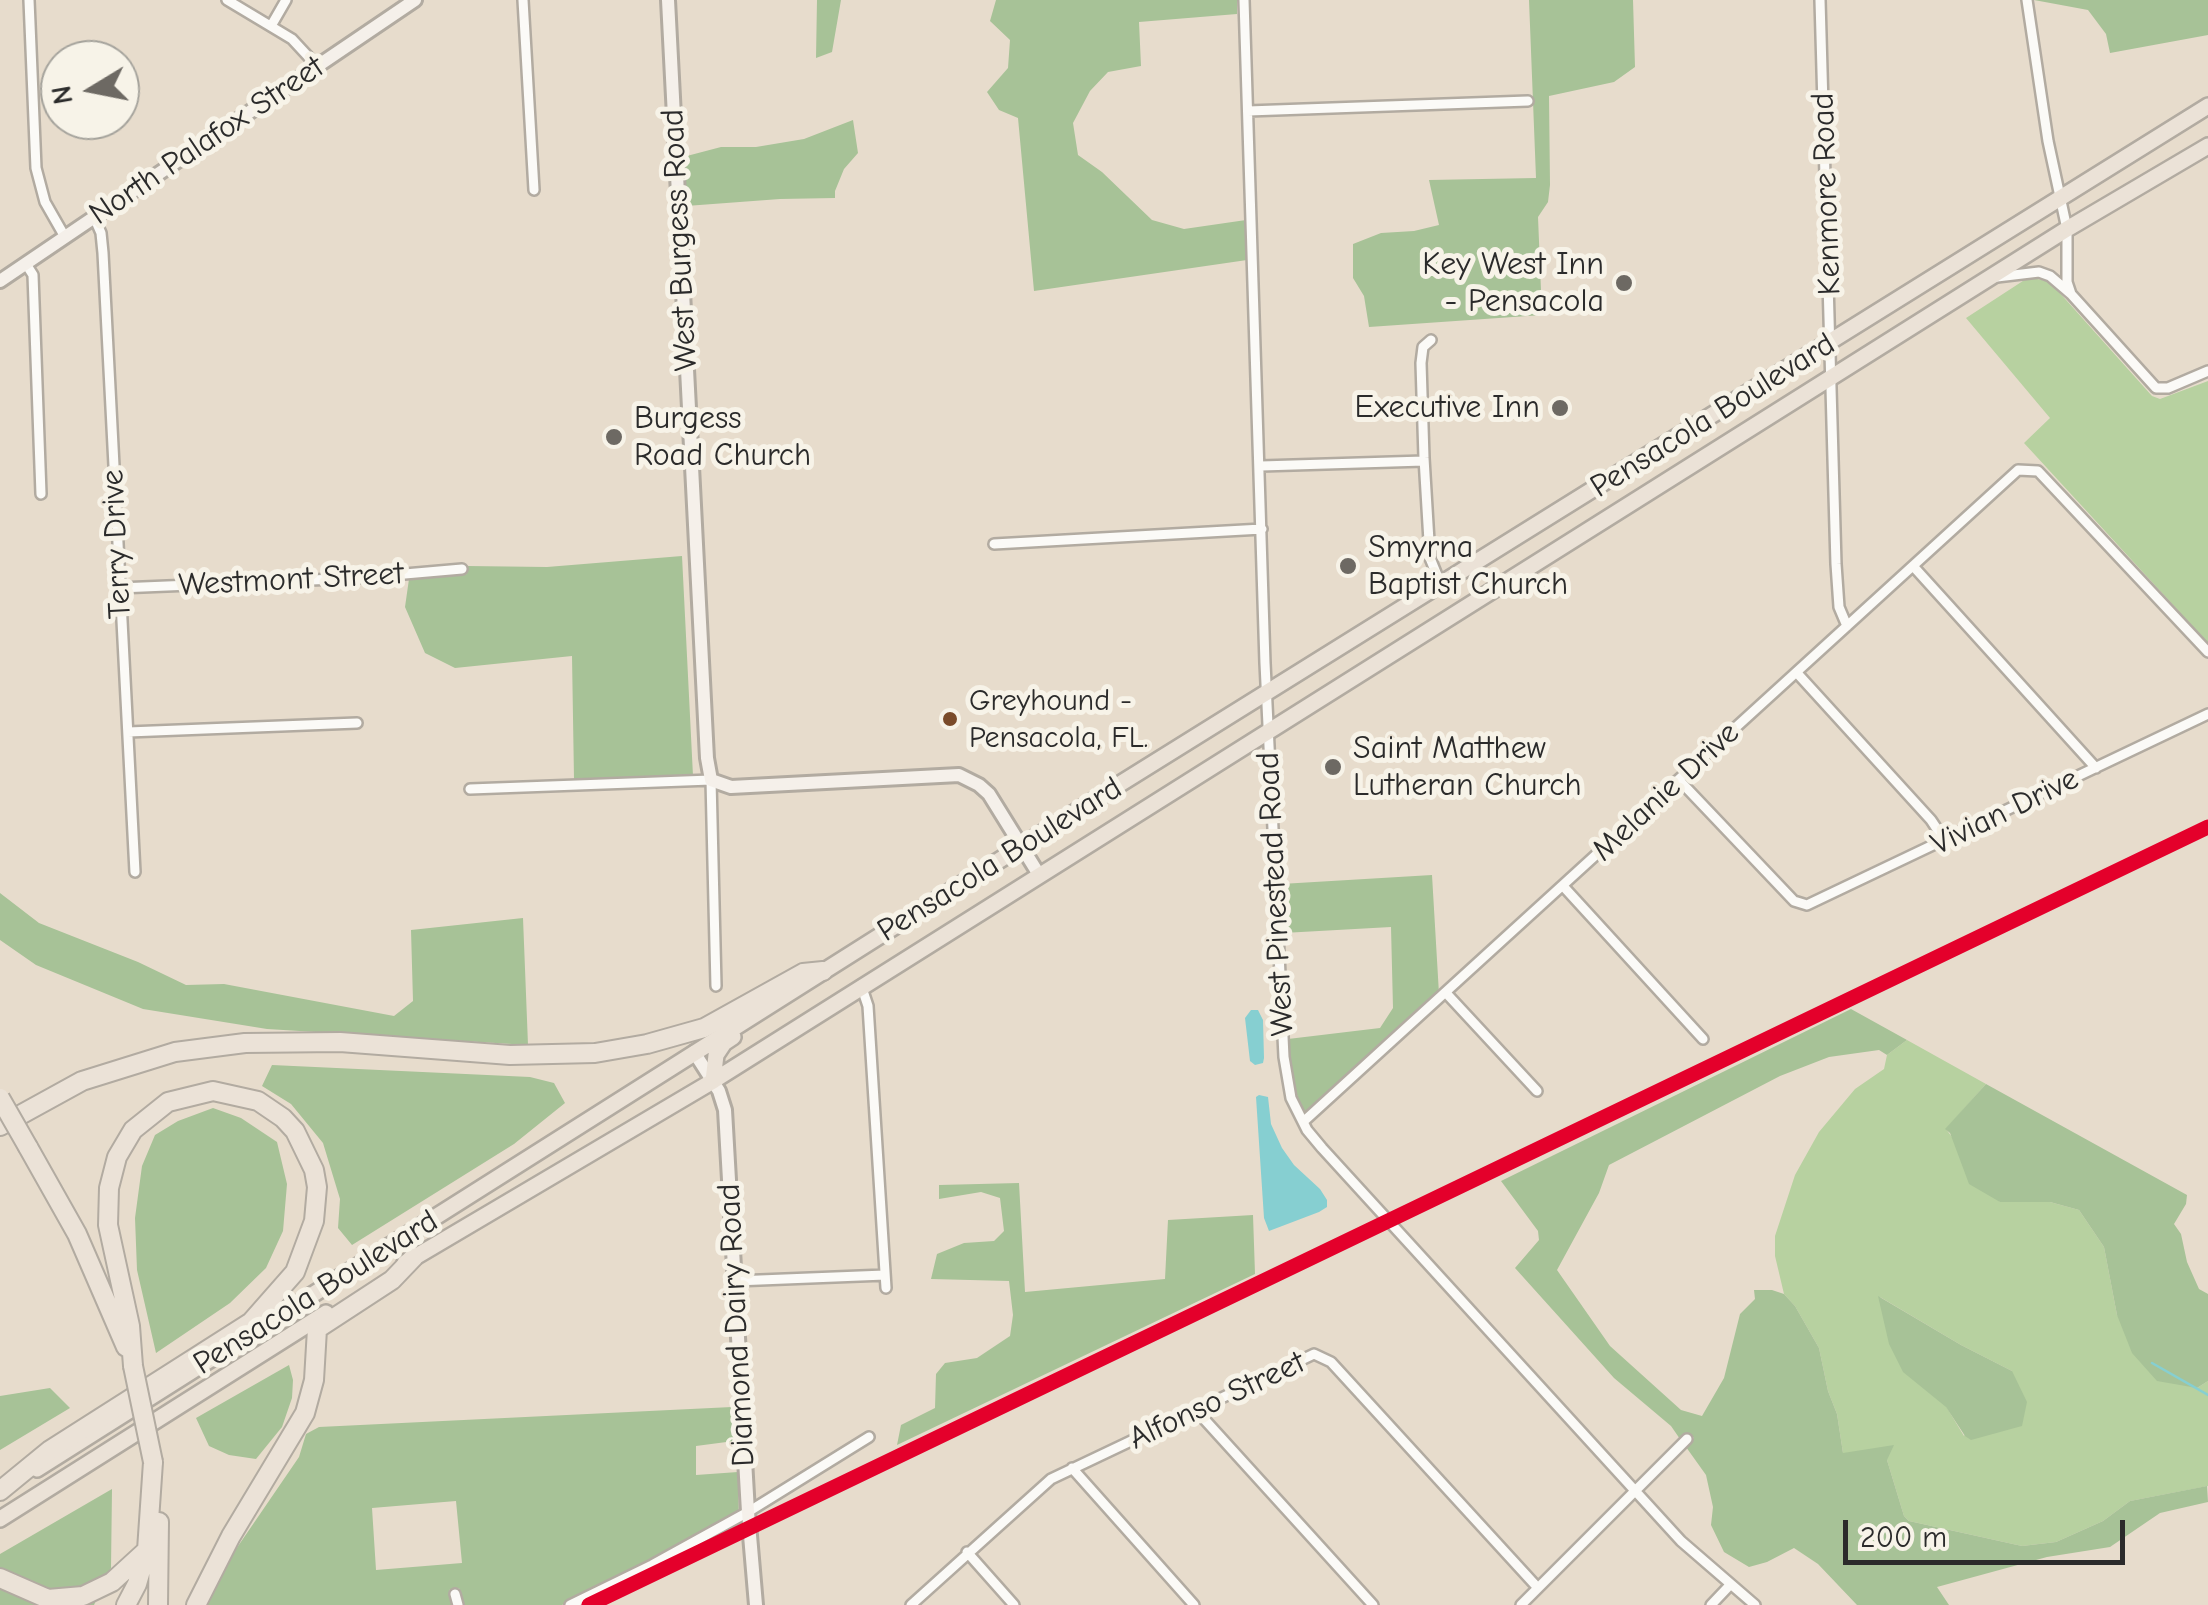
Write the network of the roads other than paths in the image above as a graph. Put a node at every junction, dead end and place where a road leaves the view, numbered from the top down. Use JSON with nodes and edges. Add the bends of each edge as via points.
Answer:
{"nodes":[{"id":1,"x":29,"y":0,"type":"edge"},
{"id":2,"x":227,"y":0,"type":"edge"},
{"id":3,"x":286,"y":0,"type":"edge"},
{"id":4,"x":414,"y":0,"type":"edge"},
{"id":5,"x":523,"y":0,"type":"edge"},
{"id":6,"x":668,"y":0,"type":"edge"},
{"id":7,"x":1244,"y":0,"type":"edge"},
{"id":8,"x":1820,"y":0,"type":"edge"},
{"id":9,"x":2027,"y":0,"type":"edge"},
{"id":10,"x":271,"y":26,"type":"junction"},
{"id":11,"x":317,"y":66,"type":"junction"},
{"id":12,"x":1528,"y":100,"type":"dead end"},
{"id":13,"x":2208,"y":106,"type":"edge"},
{"id":14,"x":1248,"y":111,"type":"junction"},
{"id":15,"x":2208,"y":146,"type":"edge"},
{"id":16,"x":534,"y":190,"type":"dead end"},
{"id":17,"x":2063,"y":199,"type":"junction"},
{"id":18,"x":94,"y":217,"type":"junction"},
{"id":19,"x":2068,"y":229,"type":"junction"},
{"id":20,"x":65,"y":238,"type":"junction"},
{"id":21,"x":26,"y":264,"type":"junction"},
{"id":22,"x":1991,"y":278,"type":"junction"},
{"id":23,"x":0,"y":282,"type":"edge"},
{"id":24,"x":2071,"y":294,"type":"junction"},
{"id":25,"x":1431,"y":340,"type":"dead end"},
{"id":26,"x":1832,"y":343,"type":"junction"},
{"id":27,"x":2208,"y":371,"type":"edge"},
{"id":28,"x":1831,"y":377,"type":"junction"},
{"id":29,"x":1700,"y":422,"type":"junction"},
{"id":30,"x":1715,"y":450,"type":"junction"},
{"id":31,"x":1424,"y":461,"type":"junction"},
{"id":32,"x":1261,"y":466,"type":"junction"},
{"id":33,"x":41,"y":494,"type":"dead end"},
{"id":34,"x":1262,"y":529,"type":"junction"},
{"id":35,"x":994,"y":544,"type":"dead end"},
{"id":36,"x":1510,"y":544,"type":"junction"},
{"id":37,"x":1913,"y":566,"type":"junction"},
{"id":38,"x":462,"y":570,"type":"dead end"},
{"id":39,"x":1526,"y":570,"type":"junction"},
{"id":40,"x":1441,"y":586,"type":"junction"},
{"id":41,"x":119,"y":588,"type":"junction"},
{"id":42,"x":1403,"y":610,"type":"junction"},
{"id":43,"x":1847,"y":626,"type":"junction"},
{"id":44,"x":1419,"y":638,"type":"junction"},
{"id":45,"x":2208,"y":652,"type":"edge"},
{"id":46,"x":1797,"y":673,"type":"junction"},
{"id":47,"x":1266,"y":694,"type":"junction"},
{"id":48,"x":2208,"y":714,"type":"edge"},
{"id":49,"x":357,"y":723,"type":"dead end"},
{"id":50,"x":1269,"y":730,"type":"junction"},
{"id":51,"x":128,"y":732,"type":"junction"},
{"id":52,"x":2096,"y":768,"type":"junction"},
{"id":53,"x":710,"y":780,"type":"junction"},
{"id":54,"x":1679,"y":780,"type":"junction"},
{"id":55,"x":470,"y":789,"type":"dead end"},
{"id":56,"x":1946,"y":840,"type":"junction"},
{"id":57,"x":1021,"y":846,"type":"junction"},
{"id":58,"x":136,"y":872,"type":"dead end"},
{"id":59,"x":1038,"y":874,"type":"junction"},
{"id":60,"x":1563,"y":886,"type":"junction"},
{"id":61,"x":825,"y":974,"type":"junction"},
{"id":62,"x":861,"y":985,"type":"junction"},
{"id":63,"x":716,"y":986,"type":"dead end"},
{"id":64,"x":1447,"y":994,"type":"junction"},
{"id":65,"x":839,"y":1000,"type":"junction"},
{"id":66,"x":1703,"y":1039,"type":"dead end"},
{"id":67,"x":694,"y":1052,"type":"junction"},
{"id":68,"x":713,"y":1081,"type":"junction"},
{"id":69,"x":1537,"y":1091,"type":"dead end"},
{"id":70,"x":0,"y":1098,"type":"edge"},
{"id":71,"x":1302,"y":1122,"type":"junction"},
{"id":72,"x":0,"y":1126,"type":"edge"},
{"id":73,"x":414,"y":1257,"type":"junction"},
{"id":74,"x":884,"y":1275,"type":"junction"},
{"id":75,"x":735,"y":1282,"type":"junction"},
{"id":76,"x":886,"y":1288,"type":"dead end"},
{"id":77,"x":133,"y":1366,"type":"junction"},
{"id":78,"x":1195,"y":1409,"type":"junction"},
{"id":79,"x":869,"y":1437,"type":"dead end"},
{"id":80,"x":1687,"y":1439,"type":"dead end"},
{"id":81,"x":153,"y":1462,"type":"junction"},
{"id":82,"x":1072,"y":1468,"type":"junction"},
{"id":83,"x":1635,"y":1491,"type":"junction"},
{"id":84,"x":0,"y":1492,"type":"edge"},
{"id":85,"x":748,"y":1512,"type":"junction"},
{"id":86,"x":0,"y":1520,"type":"edge"},
{"id":87,"x":147,"y":1550,"type":"junction"},
{"id":88,"x":967,"y":1552,"type":"junction"},
{"id":89,"x":0,"y":1578,"type":"edge"},
{"id":90,"x":1730,"y":1586,"type":"junction"},
{"id":91,"x":1538,"y":1588,"type":"junction"},
{"id":92,"x":456,"y":1594,"type":"dead end"},
{"id":93,"x":755,"y":1604,"type":"edge"},
{"id":94,"x":126,"y":1605,"type":"edge"},
{"id":95,"x":158,"y":1605,"type":"edge"},
{"id":96,"x":196,"y":1605,"type":"edge"},
{"id":97,"x":458,"y":1605,"type":"edge"},
{"id":98,"x":570,"y":1605,"type":"edge"},
{"id":99,"x":911,"y":1605,"type":"edge"},
{"id":100,"x":1014,"y":1605,"type":"edge"},
{"id":101,"x":1194,"y":1605,"type":"edge"},
{"id":102,"x":1374,"y":1605,"type":"edge"},
{"id":103,"x":1521,"y":1605,"type":"edge"},
{"id":104,"x":1711,"y":1605,"type":"edge"},
{"id":105,"x":1755,"y":1605,"type":"edge"}],
"edges":[{"from":1,"to":20,"type":"street","via":[[36,168],[44,202]]},
{"from":2,"to":10,"type":"street"},
{"from":3,"to":10,"type":"street"},
{"from":4,"to":11,"type":"main road","name":"North Palafox Street"},
{"from":5,"to":16,"type":"street"},
{"from":6,"to":53,"type":"main road","name":"West Burgess Road"},
{"from":7,"to":14,"type":"street","name":"West Pinestead Road"},
{"from":8,"to":26,"type":"street","name":"Kenmore Road"},
{"from":9,"to":17,"type":"street"},
{"from":10,"to":11,"type":"street"},
{"from":11,"to":18,"type":"main road","name":"North Palafox Street"},
{"from":12,"to":14,"type":"street"},
{"from":13,"to":17,"type":"main road","name":"Pensacola Boulevard"},
{"from":14,"to":32,"type":"street","name":"West Pinestead Road"},
{"from":15,"to":19,"type":"main road","name":"Pensacola Boulevard"},
{"from":17,"to":19,"type":"street"},
{"from":17,"to":26,"type":"main road","name":"Pensacola Boulevard"},
{"from":18,"to":20,"type":"main road","name":"North Palafox Street"},
{"from":18,"to":41,"type":"street","name":"Terry Drive","via":[[101,233]]},
{"from":19,"to":22,"type":"main road","name":"Pensacola Boulevard"},
{"from":19,"to":24,"type":"street"},
{"from":20,"to":21,"type":"main road","name":"North Palafox Street"},
{"from":21,"to":23,"type":"main road","name":"North Palafox Street"},
{"from":21,"to":33,"type":"street","via":[[32,274]]},
{"from":22,"to":24,"type":"street","via":[[2040,272]]},
{"from":22,"to":28,"type":"main road","name":"Pensacola Boulevard"},
{"from":24,"to":27,"type":"street","via":[[2156,388]]},
{"from":25,"to":31,"type":"street","via":[[1421,362]]},
{"from":26,"to":28,"type":"street","name":"Kenmore Road"},
{"from":26,"to":29,"type":"main road","name":"Pensacola Boulevard"},
{"from":28,"to":30,"type":"main road","name":"Pensacola Boulevard"},
{"from":28,"to":43,"type":"street","name":"Kenmore Road","via":[[1836,564]]},
{"from":29,"to":30,"type":"main road"},
{"from":29,"to":36,"type":"main road","name":"Pensacola Boulevard"},
{"from":30,"to":39,"type":"main road","name":"Pensacola Boulevard"},
{"from":31,"to":32,"type":"street"},
{"from":31,"to":40,"type":"street","via":[[1430,558]]},
{"from":32,"to":34,"type":"street","name":"West Pinestead Road"},
{"from":34,"to":35,"type":"street"},
{"from":34,"to":47,"type":"street","name":"West Pinestead Road"},
{"from":36,"to":39,"type":"main road"},
{"from":36,"to":40,"type":"main road","name":"Pensacola Boulevard"},
{"from":37,"to":43,"type":"street","name":"Melanie Drive"},
{"from":37,"to":45,"type":"street","name":"Melanie Drive","via":[[2015,472],[2032,468]]},
{"from":37,"to":52,"type":"street"},
{"from":38,"to":41,"type":"street","name":"Westmont Street"},
{"from":39,"to":44,"type":"main road","name":"Pensacola Boulevard"},
{"from":40,"to":42,"type":"main road","name":"Pensacola Boulevard"},
{"from":41,"to":51,"type":"street","name":"Terry Drive"},
{"from":42,"to":44,"type":"main road"},
{"from":42,"to":47,"type":"main road","name":"Pensacola Boulevard"},
{"from":43,"to":46,"type":"street","name":"Melanie Drive"},
{"from":44,"to":50,"type":"main road","name":"Pensacola Boulevard"},
{"from":46,"to":54,"type":"street","name":"Melanie Drive"},
{"from":46,"to":56,"type":"street"},
{"from":47,"to":50,"type":"street","name":"West Pinestead Road"},
{"from":47,"to":57,"type":"main road","name":"Pensacola Boulevard"},
{"from":48,"to":52,"type":"street","name":"Vivian Drive"},
{"from":49,"to":51,"type":"street"},
{"from":50,"to":59,"type":"main road","name":"Pensacola Boulevard"},
{"from":50,"to":71,"type":"street","name":"West Pinestead Road","via":[[1284,1057]]},
{"from":51,"to":58,"type":"street","name":"Terry Drive"},
{"from":52,"to":56,"type":"street","name":"Vivian Drive"},
{"from":53,"to":55,"type":"street"},
{"from":53,"to":57,"type":"main road","via":[[731,787],[959,775],[989,794]]},
{"from":53,"to":63,"type":"street","name":"West Burgess Road"},
{"from":54,"to":56,"type":"street","name":"Vivian Drive","via":[[1802,905]]},
{"from":54,"to":60,"type":"street","name":"Melanie Drive"},
{"from":57,"to":59,"type":"main road"},
{"from":57,"to":61,"type":"main road","name":"Pensacola Boulevard"},
{"from":59,"to":62,"type":"main road","name":"Pensacola Boulevard"},
{"from":60,"to":64,"type":"street","name":"Melanie Drive"},
{"from":60,"to":66,"type":"street"},
{"from":61,"to":65,"type":"main road"},
{"from":61,"to":67,"type":"main road","name":"Pensacola Boulevard"},
{"from":61,"to":68,"type":"main road","via":[[724,1043]]},
{"from":61,"to":72,"type":"highway","via":[[804,973],[704,1028],[594,1053],[526,1056],[340,1042],[175,1052],[82,1082]]},
{"from":62,"to":65,"type":"main road","name":"Pensacola Boulevard"},
{"from":62,"to":74,"type":"street","via":[[868,1006]]},
{"from":64,"to":69,"type":"street"},
{"from":64,"to":71,"type":"street","name":"Melanie Drive"},
{"from":65,"to":68,"type":"main road","name":"Pensacola Boulevard"},
{"from":67,"to":68,"type":"main road","name":"Diamond Dairy Road"},
{"from":67,"to":84,"type":"main road","name":"Pensacola Boulevard"},
{"from":68,"to":73,"type":"main road","name":"Pensacola Boulevard"},
{"from":68,"to":75,"type":"main road","name":"Diamond Dairy Road","via":[[725,1110]]},
{"from":70,"to":77,"type":"highway","bridge":true,"via":[[77,1234]]},
{"from":71,"to":83,"type":"street","name":"West Pinestead Road"},
{"from":73,"to":86,"type":"main road","name":"Pensacola Boulevard"},
{"from":73,"to":96,"type":"highway","via":[[392,1280],[317,1329],[304,1412]]},
{"from":74,"to":75,"type":"street"},
{"from":74,"to":76,"type":"street"},
{"from":75,"to":85,"type":"main road","name":"Diamond Dairy Road"},
{"from":77,"to":81,"type":"highway","bridge":true},
{"from":77,"to":84,"type":"highway","via":[[108,1225],[118,1157],[133,1130],[168,1102],[213,1091],[258,1101],[296,1131],[314,1170],[314,1221],[294,1272],[251,1322],[50,1450]]},
{"from":78,"to":82,"type":"street","name":"Alfonso Street"},
{"from":78,"to":91,"type":"street","name":"Alfonso Street","via":[[1306,1356],[1322,1356]]},
{"from":78,"to":102,"type":"street"},
{"from":79,"to":85,"type":"street"},
{"from":80,"to":83,"type":"street"},
{"from":81,"to":87,"type":"highway"},
{"from":81,"to":95,"type":"highway"},
{"from":82,"to":88,"type":"street","name":"Alfonso Street","via":[[1033,1492]]},
{"from":82,"to":101,"type":"street"},
{"from":83,"to":90,"type":"street","name":"West Pinestead Road"},
{"from":83,"to":91,"type":"street"},
{"from":85,"to":93,"type":"main road","name":"Diamond Dairy Road"},
{"from":85,"to":98,"type":"street"},
{"from":87,"to":89,"type":"highway","via":[[112,1582],[83,1596],[48,1599]]},
{"from":87,"to":94,"type":"highway"},
{"from":88,"to":99,"type":"street","name":"Alfonso Street"},
{"from":88,"to":100,"type":"street"},
{"from":90,"to":104,"type":"street"},
{"from":90,"to":105,"type":"street","name":"West Pinestead Road"},
{"from":91,"to":103,"type":"street"},
{"from":92,"to":97,"type":"street"}]}
